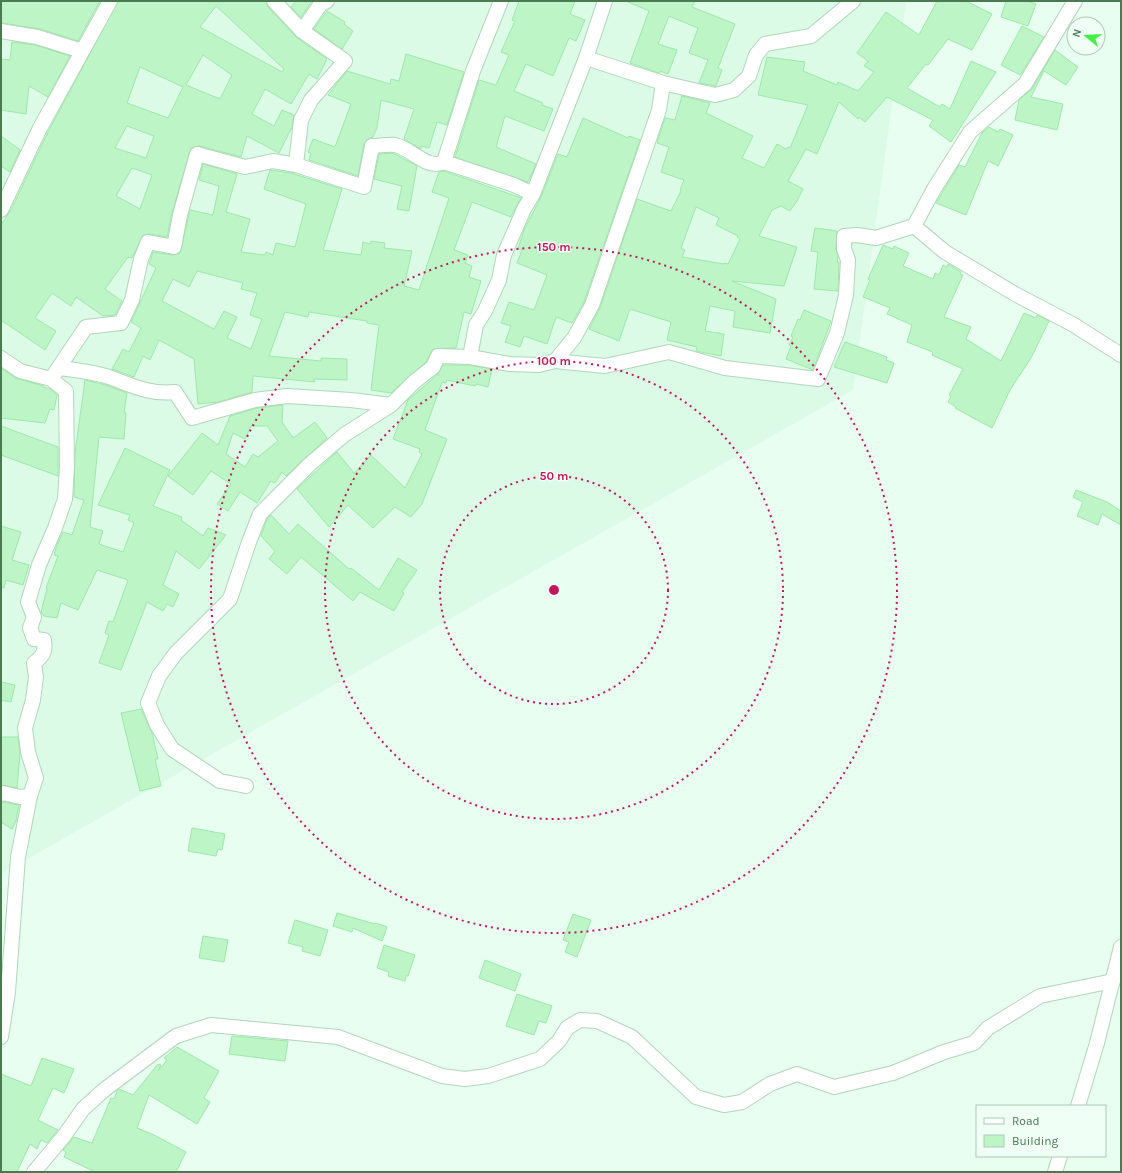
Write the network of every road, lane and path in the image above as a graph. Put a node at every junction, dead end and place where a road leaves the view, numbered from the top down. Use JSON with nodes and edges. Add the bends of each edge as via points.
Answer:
{"nodes":[{"id":1,"x":110,"y":1,"type":"edge"},
{"id":2,"x":274,"y":1,"type":"edge"},
{"id":3,"x":327,"y":1,"type":"edge"},
{"id":4,"x":501,"y":1,"type":"edge"},
{"id":5,"x":606,"y":1,"type":"edge"},
{"id":6,"x":853,"y":1,"type":"edge"},
{"id":7,"x":1075,"y":1,"type":"edge"},
{"id":8,"x":1,"y":31,"type":"edge"},
{"id":9,"x":302,"y":31,"type":"junction"},
{"id":10,"x":82,"y":51,"type":"junction"},
{"id":11,"x":586,"y":58,"type":"junction"},
{"id":12,"x":663,"y":83,"type":"junction"},
{"id":13,"x":444,"y":162,"type":"junction"},
{"id":14,"x":296,"y":165,"type":"junction"},
{"id":15,"x":533,"y":194,"type":"junction"},
{"id":16,"x":1,"y":210,"type":"edge"},
{"id":17,"x":914,"y":226,"type":"junction"},
{"id":18,"x":1121,"y":355,"type":"edge"},
{"id":19,"x":470,"y":357,"type":"junction"},
{"id":20,"x":1,"y":358,"type":"edge"},
{"id":21,"x":555,"y":361,"type":"junction"},
{"id":22,"x":55,"y":373,"type":"junction"},
{"id":23,"x":391,"y":405,"type":"junction"},
{"id":24,"x":246,"y":786,"type":"dead end"},
{"id":25,"x":2,"y":793,"type":"edge"},
{"id":26,"x":30,"y":796,"type":"junction"},
{"id":27,"x":1121,"y":946,"type":"edge"},
{"id":28,"x":1113,"y":981,"type":"junction"},
{"id":29,"x":2,"y":1034,"type":"edge"},
{"id":30,"x":1078,"y":1105,"type":"edge"},
{"id":31,"x":1060,"y":1157,"type":"edge"},
{"id":32,"x":34,"y":1172,"type":"edge"},
{"id":33,"x":1055,"y":1172,"type":"edge"}],
"edges":[{"from":1,"to":10,"type":"street"},
{"from":2,"to":9,"type":"street"},
{"from":3,"to":9,"type":"street","via":[[320,5]]},
{"from":4,"to":13,"type":"street","via":[[473,71]]},
{"from":5,"to":11,"type":"street"},
{"from":6,"to":12,"type":"street","via":[[811,36],[765,44],[756,55],[749,76],[734,90],[715,95]]},
{"from":7,"to":17,"type":"street","via":[[1026,84],[970,132]]},
{"from":8,"to":10,"type":"street","via":[[37,37]]},
{"from":9,"to":14,"type":"street","via":[[345,61],[311,100],[301,120]]},
{"from":10,"to":16,"type":"street","via":[[40,128]]},
{"from":11,"to":12,"type":"street"},
{"from":11,"to":15,"type":"street"},
{"from":12,"to":21,"type":"street","via":[[660,110],[592,305],[574,338]]},
{"from":13,"to":14,"type":"street","via":[[432,165],[412,152],[395,146],[372,146],[364,187]]},
{"from":13,"to":15,"type":"street","via":[[514,185]]},
{"from":14,"to":22,"type":"street","via":[[273,161],[245,167],[197,154],[174,247],[148,242],[141,259],[132,300],[121,323],[86,327]]},
{"from":15,"to":19,"type":"street","via":[[504,254],[499,280],[476,325]]},
{"from":17,"to":18,"type":"street","via":[[945,252],[1015,294],[1074,325]]},
{"from":17,"to":21,"type":"street","via":[[876,238],[844,236],[844,249],[848,260],[846,295],[837,334],[818,380],[726,368],[669,352],[605,366]]},
{"from":19,"to":21,"type":"street","via":[[510,364]]},
{"from":19,"to":23,"type":"street","via":[[438,356],[433,367]]},
{"from":20,"to":22,"type":"street","via":[[20,371]]},
{"from":22,"to":23,"type":"street","via":[[83,370],[134,388],[163,393],[175,392],[192,418],[255,400],[287,396]]},
{"from":22,"to":26,"type":"street","via":[[66,391],[67,467],[65,499],[39,565],[28,602],[34,617],[30,628],[34,639],[44,640],[46,649],[43,656],[34,663],[36,678],[33,700],[25,728],[28,752],[36,778]]},
{"from":23,"to":24,"type":"street","via":[[344,434],[260,514],[230,599],[176,653],[159,676],[148,703],[156,725],[172,749],[220,781]]},
{"from":25,"to":26,"type":"street","via":[[20,797]]},
{"from":26,"to":29,"type":"street","via":[[18,857],[8,992]]},
{"from":27,"to":28,"type":"street"},
{"from":28,"to":30,"type":"street"},
{"from":28,"to":32,"type":"street","via":[[1040,996],[988,1028],[974,1043],[893,1073],[834,1087],[798,1074],[770,1084],[742,1102],[724,1105],[696,1097],[632,1037],[597,1021],[580,1020],[567,1028],[559,1042],[540,1059],[488,1076],[465,1079],[442,1076],[338,1037],[212,1025],[176,1036],[104,1090],[83,1109]]},
{"from":31,"to":33,"type":"street"}]}
